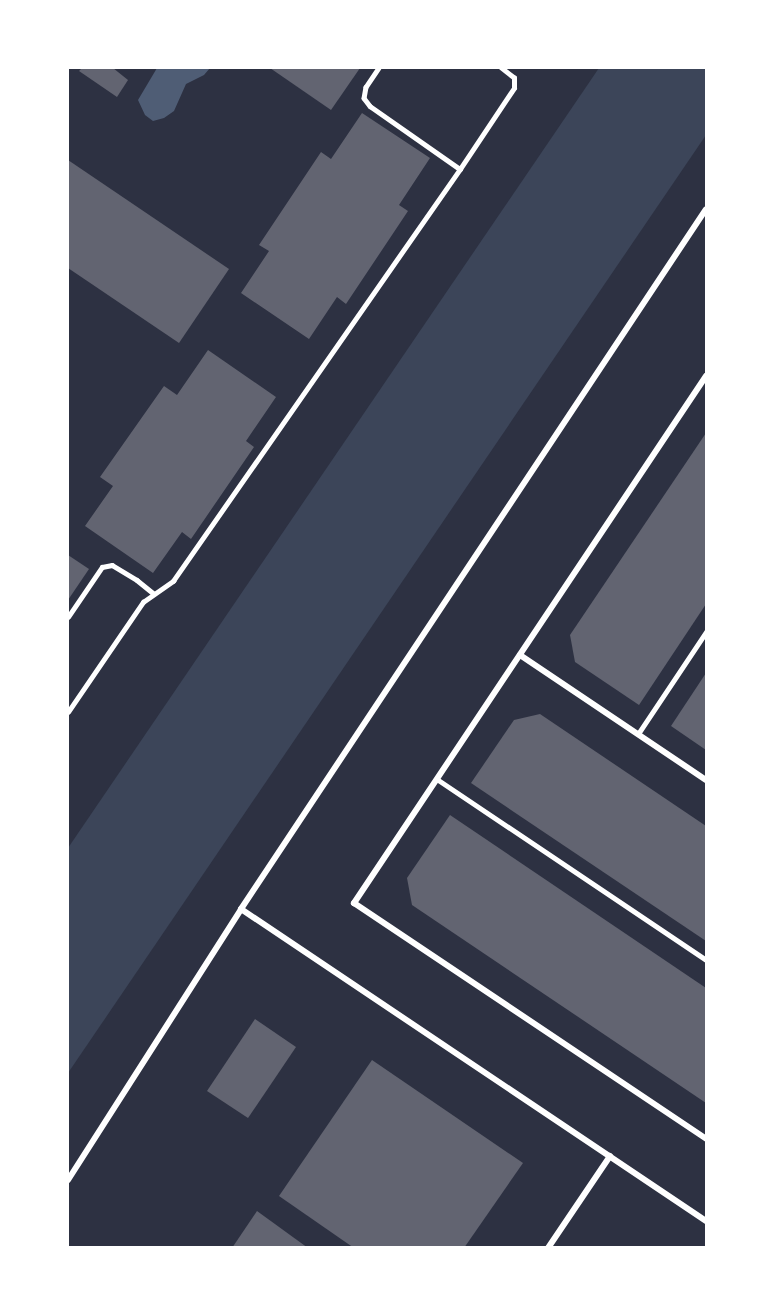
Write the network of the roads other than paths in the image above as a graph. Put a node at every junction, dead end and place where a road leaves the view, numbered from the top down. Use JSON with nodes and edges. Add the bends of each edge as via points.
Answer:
{"nodes":[{"id":1,"x":379,"y":68,"type":"edge"},
{"id":2,"x":501,"y":68,"type":"edge"},
{"id":3,"x":460,"y":169,"type":"junction"},
{"id":4,"x":706,"y":209,"type":"edge"},
{"id":5,"x":706,"y":376,"type":"edge"},
{"id":6,"x":153,"y":593,"type":"junction"},
{"id":7,"x":68,"y":617,"type":"edge"},
{"id":8,"x":706,"y":632,"type":"edge"},
{"id":9,"x":520,"y":655,"type":"junction"},
{"id":10,"x":68,"y":712,"type":"edge"},
{"id":11,"x":638,"y":734,"type":"junction"},
{"id":12,"x":436,"y":779,"type":"junction"},
{"id":13,"x":706,"y":780,"type":"edge"},
{"id":14,"x":241,"y":909,"type":"junction"},
{"id":15,"x":706,"y":960,"type":"edge"},
{"id":16,"x":706,"y":1139,"type":"edge"},
{"id":17,"x":610,"y":1156,"type":"junction"},
{"id":18,"x":68,"y":1180,"type":"edge"},
{"id":19,"x":706,"y":1221,"type":"edge"},
{"id":20,"x":548,"y":1248,"type":"edge"}],
"edges":[{"from":1,"to":3,"type":"lane","via":[[366,87],[364,98],[370,106]]},
{"from":2,"to":3,"type":"lane","via":[[514,78],[514,87]]},
{"from":3,"to":6,"type":"lane","via":[[173,581]]},
{"from":4,"to":14,"type":"street"},
{"from":5,"to":9,"type":"street"},
{"from":6,"to":7,"type":"lane","via":[[112,565],[102,567]]},
{"from":6,"to":10,"type":"lane"},
{"from":8,"to":11,"type":"lane"},
{"from":9,"to":11,"type":"street"},
{"from":9,"to":12,"type":"street"},
{"from":11,"to":13,"type":"street"},
{"from":12,"to":15,"type":"lane"},
{"from":12,"to":16,"type":"street","via":[[354,903]]},
{"from":14,"to":17,"type":"street"},
{"from":14,"to":18,"type":"street"},
{"from":17,"to":19,"type":"street"},
{"from":17,"to":20,"type":"street"}]}
